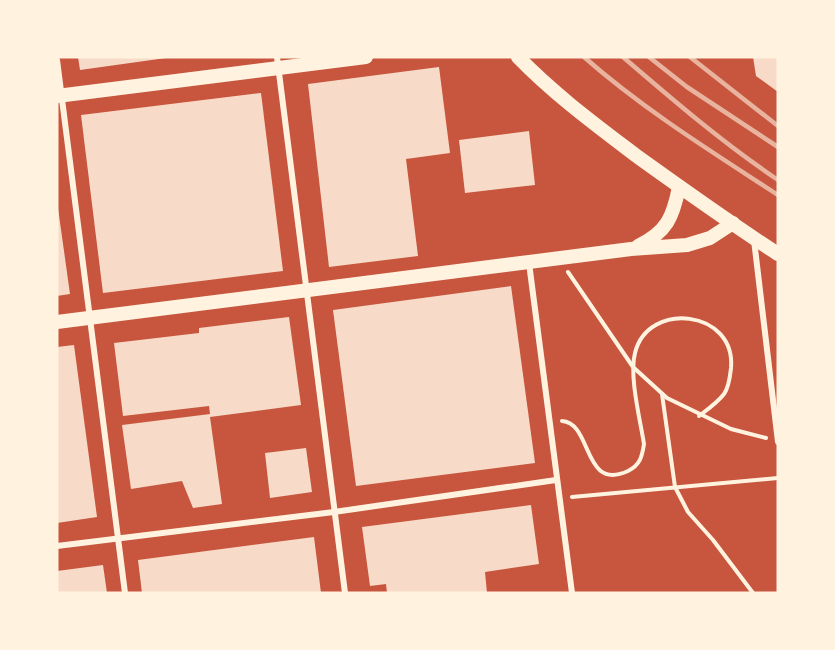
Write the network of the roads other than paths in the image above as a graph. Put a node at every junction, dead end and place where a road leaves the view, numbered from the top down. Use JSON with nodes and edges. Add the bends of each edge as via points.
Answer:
{"nodes":[{"id":1,"x":366,"y":57,"type":"edge"},
{"id":2,"x":518,"y":57,"type":"edge"},
{"id":3,"x":57,"y":60,"type":"edge"},
{"id":4,"x":278,"y":63,"type":"edge"},
{"id":5,"x":59,"y":95,"type":"edge"},
{"id":6,"x":679,"y":187,"type":"junction"},
{"id":7,"x":732,"y":223,"type":"junction"},
{"id":8,"x":754,"y":238,"type":"junction"},
{"id":9,"x":631,"y":249,"type":"junction"},
{"id":10,"x":778,"y":254,"type":"edge"},
{"id":11,"x":530,"y":263,"type":"junction"},
{"id":12,"x":308,"y":291,"type":"junction"},
{"id":13,"x":91,"y":318,"type":"junction"},
{"id":14,"x":57,"y":322,"type":"edge"},
{"id":15,"x":778,"y":441,"type":"edge"},
{"id":16,"x":556,"y":480,"type":"junction"},
{"id":17,"x":334,"y":512,"type":"junction"},
{"id":18,"x":118,"y":538,"type":"junction"},
{"id":19,"x":57,"y":546,"type":"edge"},
{"id":20,"x":125,"y":593,"type":"edge"},
{"id":21,"x":345,"y":593,"type":"edge"},
{"id":22,"x":572,"y":593,"type":"edge"}],
"edges":[{"from":1,"to":4,"type":"main road"},
{"from":2,"to":6,"type":"main road","via":[[578,112]]},
{"from":3,"to":5,"type":"street"},
{"from":4,"to":5,"type":"main road"},
{"from":4,"to":12,"type":"street"},
{"from":5,"to":13,"type":"street"},
{"from":6,"to":7,"type":"main road"},
{"from":6,"to":9,"type":"main road","via":[[667,225],[654,239]]},
{"from":7,"to":8,"type":"main road"},
{"from":7,"to":9,"type":"main road","via":[[710,238],[687,245]]},
{"from":8,"to":10,"type":"main road"},
{"from":8,"to":15,"type":"street"},
{"from":9,"to":11,"type":"main road"},
{"from":11,"to":12,"type":"main road"},
{"from":11,"to":16,"type":"street"},
{"from":12,"to":13,"type":"main road"},
{"from":12,"to":17,"type":"street"},
{"from":13,"to":14,"type":"main road"},
{"from":13,"to":18,"type":"street"},
{"from":16,"to":17,"type":"street"},
{"from":16,"to":22,"type":"street"},
{"from":17,"to":18,"type":"street"},
{"from":17,"to":21,"type":"street"},
{"from":18,"to":19,"type":"street"},
{"from":18,"to":20,"type":"street"}]}
